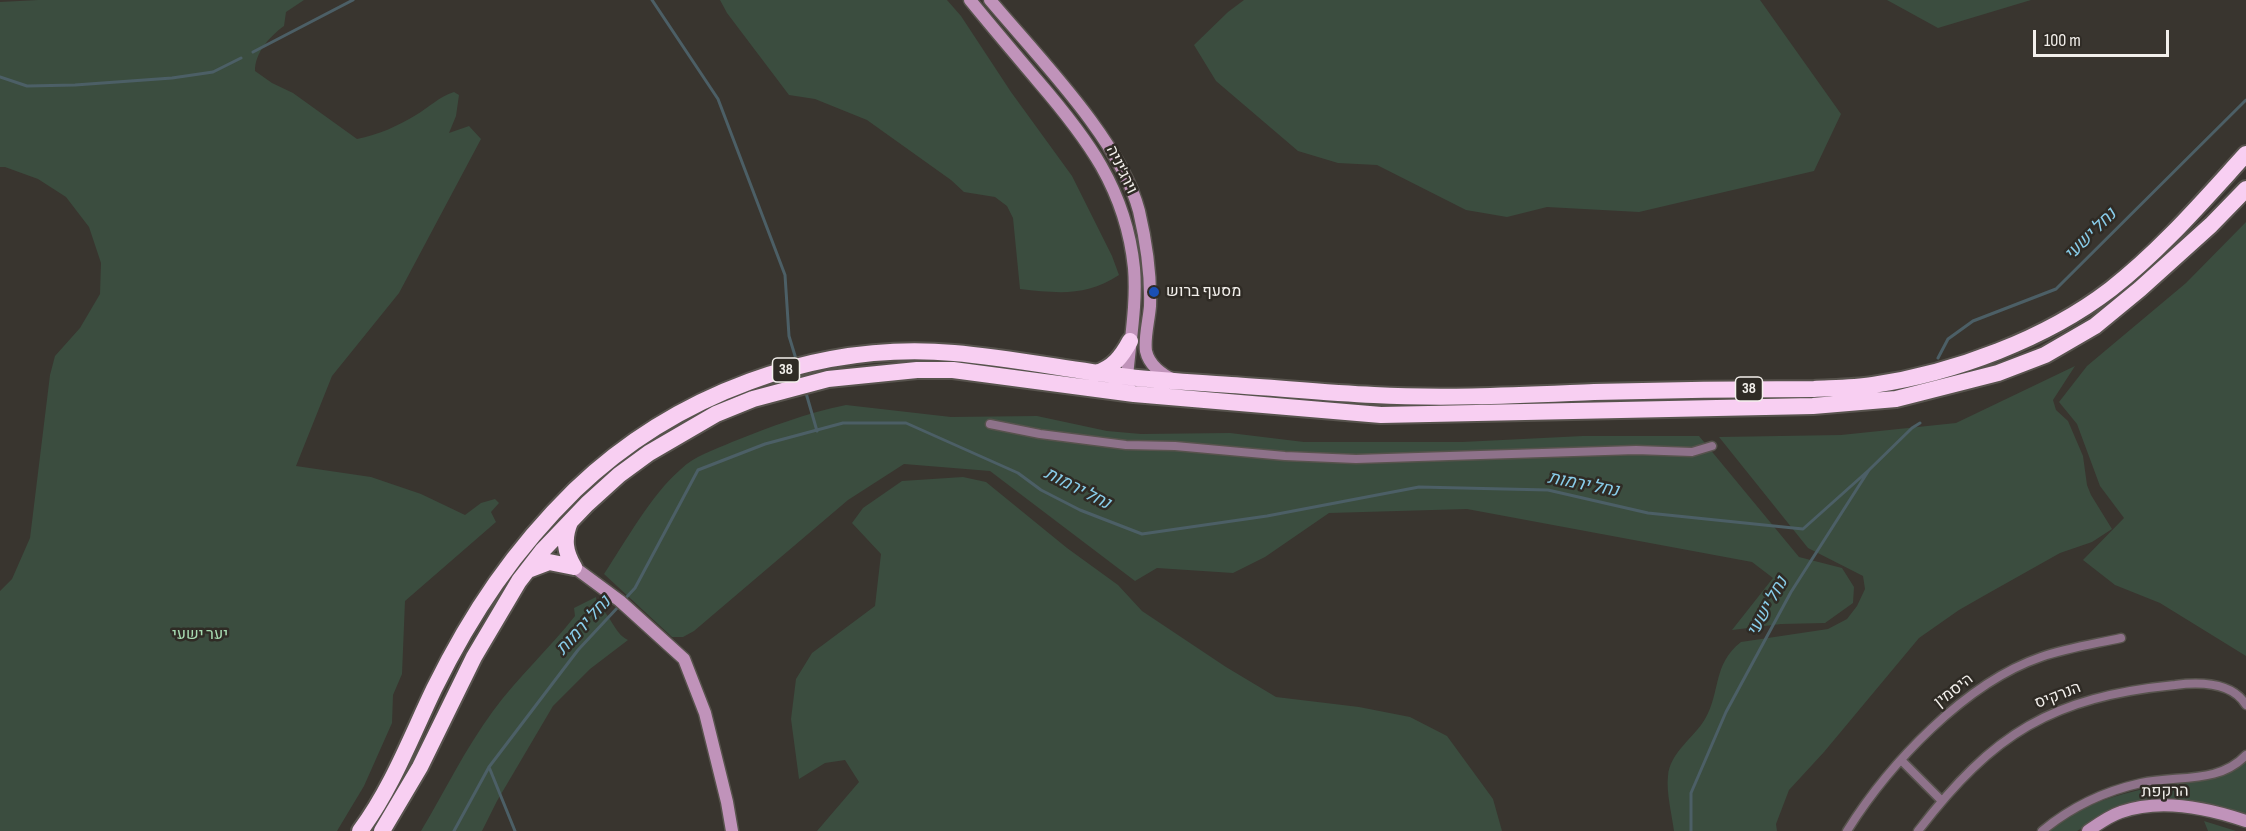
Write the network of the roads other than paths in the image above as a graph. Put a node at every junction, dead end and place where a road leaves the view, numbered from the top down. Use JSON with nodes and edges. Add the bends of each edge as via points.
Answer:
{"nodes":[{"id":1,"x":970,"y":0,"type":"edge"},
{"id":2,"x":990,"y":0,"type":"edge"},
{"id":3,"x":2246,"y":154,"type":"edge"},
{"id":4,"x":2246,"y":189,"type":"edge"},
{"id":5,"x":1130,"y":341,"type":"junction"},
{"id":6,"x":1096,"y":373,"type":"junction"},
{"id":7,"x":1127,"y":377,"type":"junction"},
{"id":8,"x":1175,"y":381,"type":"junction"},
{"id":9,"x":1134,"y":394,"type":"junction"},
{"id":10,"x":990,"y":424,"type":"dead end"},
{"id":11,"x":1712,"y":446,"type":"dead end"},
{"id":12,"x":570,"y":521,"type":"junction"},
{"id":13,"x":574,"y":567,"type":"junction"},
{"id":14,"x":527,"y":570,"type":"junction"},
{"id":15,"x":2121,"y":638,"type":"dead end"},
{"id":16,"x":2246,"y":705,"type":"edge"},
{"id":17,"x":2246,"y":755,"type":"edge"},
{"id":18,"x":1901,"y":760,"type":"junction"},
{"id":19,"x":1942,"y":801,"type":"junction"},
{"id":20,"x":2246,"y":821,"type":"edge"},
{"id":21,"x":360,"y":831,"type":"edge"},
{"id":22,"x":382,"y":831,"type":"edge"},
{"id":23,"x":732,"y":831,"type":"edge"},
{"id":24,"x":1847,"y":831,"type":"edge"},
{"id":25,"x":1918,"y":831,"type":"edge"},
{"id":26,"x":2042,"y":831,"type":"edge"},
{"id":27,"x":2088,"y":831,"type":"edge"}],
"edges":[{"from":1,"to":5,"type":"street","name":"וירג'יניה","via":[[1072,121],[1110,181],[1131,249],[1134,284]]},
{"from":2,"to":8,"type":"street","name":"וירג'יניה","via":[[1084,112],[1128,181],[1147,258],[1150,292],[1146,352],[1152,363]]},
{"from":3,"to":8,"type":"highway","number":"38","via":[[2148,258],[2067,319],[1995,353],[1914,377],[1814,389],[1468,395],[1377,395]]},
{"from":4,"to":9,"type":"highway","number":"38","via":[[2140,290],[2095,326],[2045,355],[1998,373],[1896,399],[1813,406],[1381,415]]},
{"from":5,"to":6,"type":"highway","via":[[1117,361]]},
{"from":5,"to":7,"type":"street","name":"וירג'יניה"},
{"from":6,"to":7,"type":"highway","number":"38"},
{"from":6,"to":21,"type":"highway","number":"38","via":[[952,353],[876,354],[778,372],[708,398],[673,417],[609,460],[578,488],[503,571],[435,687],[401,761]]},
{"from":7,"to":8,"type":"highway","number":"38"},
{"from":7,"to":9,"type":"street","name":"וירג'יניה"},
{"from":9,"to":12,"type":"highway","number":"38","via":[[953,370],[828,379],[753,399],[681,432],[619,475]]},
{"from":10,"to":11,"type":"street","via":[[1126,445],[1344,458],[1692,452]]},
{"from":12,"to":13,"type":"highway","via":[[565,543]]},
{"from":12,"to":14,"type":"highway","number":"38"},
{"from":13,"to":14,"type":"highway","via":[[549,562]]},
{"from":13,"to":23,"type":"street","via":[[620,601],[684,658],[705,713]]},
{"from":14,"to":22,"type":"highway","number":"38","via":[[474,657],[420,767]]},
{"from":15,"to":18,"type":"street","name":"היסמין","via":[[2040,657],[2006,673],[1970,694]]},
{"from":16,"to":19,"type":"street","name":"הנרקיס","via":[[2233,692],[2208,684],[2149,687],[2083,701],[2017,732],[1973,767]]},
{"from":17,"to":26,"type":"street","via":[[2217,774],[2165,779],[2105,793]]},
{"from":18,"to":19,"type":"street"},
{"from":18,"to":24,"type":"street","name":"היסמין"},
{"from":19,"to":25,"type":"street","name":"הנרקיס"},
{"from":20,"to":27,"type":"street","name":"הרקפת","via":[[2183,806],[2152,806],[2121,812]]}]}
